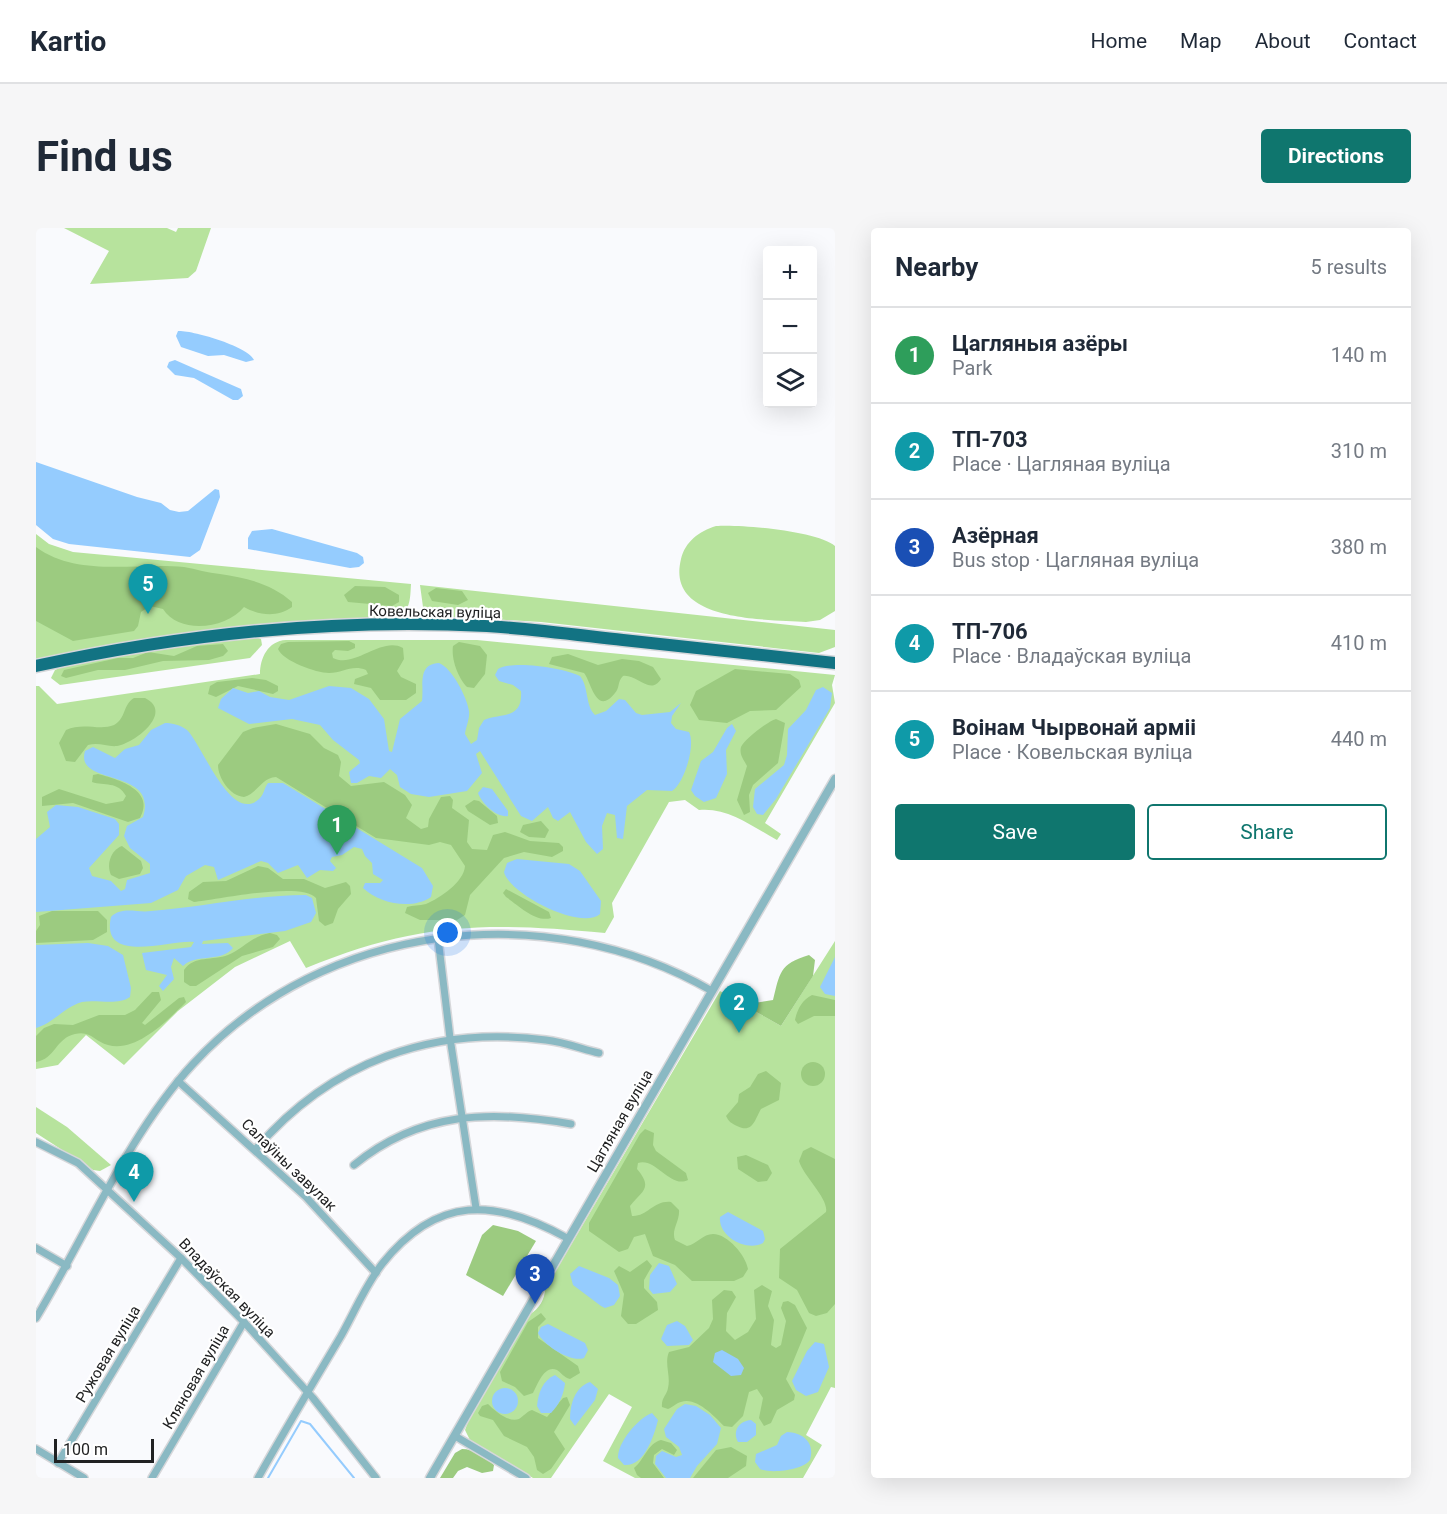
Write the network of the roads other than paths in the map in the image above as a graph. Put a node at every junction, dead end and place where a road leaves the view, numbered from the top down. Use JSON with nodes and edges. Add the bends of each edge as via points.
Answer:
{"nodes":[{"id":1,"x":835,"y":663,"type":"edge"},
{"id":2,"x":36,"y":666,"type":"edge"},
{"id":3,"x":835,"y":779,"type":"edge"},
{"id":4,"x":438,"y":938,"type":"junction"},
{"id":5,"x":712,"y":991,"type":"junction"},
{"id":6,"x":450,"y":1038,"type":"junction"},
{"id":7,"x":599,"y":1053,"type":"dead end"},
{"id":8,"x":178,"y":1081,"type":"junction"},
{"id":9,"x":463,"y":1117,"type":"junction"},
{"id":10,"x":571,"y":1124,"type":"dead end"},
{"id":11,"x":36,"y":1142,"type":"edge"},
{"id":12,"x":255,"y":1150,"type":"junction"},
{"id":13,"x":354,"y":1165,"type":"dead end"},
{"id":14,"x":108,"y":1191,"type":"junction"},
{"id":15,"x":477,"y":1208,"type":"junction"},
{"id":16,"x":567,"y":1238,"type":"junction"},
{"id":17,"x":36,"y":1248,"type":"edge"},
{"id":18,"x":180,"y":1258,"type":"junction"},
{"id":19,"x":67,"y":1266,"type":"junction"},
{"id":20,"x":376,"y":1273,"type":"junction"},
{"id":21,"x":36,"y":1318,"type":"edge"},
{"id":22,"x":244,"y":1322,"type":"junction"},
{"id":23,"x":307,"y":1392,"type":"junction"},
{"id":24,"x":455,"y":1436,"type":"junction"},
{"id":25,"x":36,"y":1449,"type":"edge"},
{"id":26,"x":58,"y":1463,"type":"junction"},
{"id":27,"x":84,"y":1478,"type":"edge"},
{"id":28,"x":153,"y":1478,"type":"edge"},
{"id":29,"x":258,"y":1478,"type":"edge"},
{"id":30,"x":376,"y":1478,"type":"edge"},
{"id":31,"x":430,"y":1478,"type":"edge"},
{"id":32,"x":526,"y":1478,"type":"edge"}],
"edges":[{"from":1,"to":2,"type":"highway","name":"Ковельская вуліца","via":[[522,629],[448,625],[281,631],[192,639]]},
{"from":3,"to":5,"type":"street","name":"Цагляная вуліца"},
{"from":4,"to":5,"type":"street","via":[[509,933],[589,943],[653,963]]},
{"from":4,"to":6,"type":"street"},
{"from":4,"to":8,"type":"street","via":[[403,943],[348,959],[289,988],[238,1023]]},
{"from":5,"to":16,"type":"street","name":"Цагляная вуліца"},
{"from":6,"to":7,"type":"street","via":[[501,1036],[548,1040]]},
{"from":6,"to":9,"type":"street"},
{"from":6,"to":12,"type":"street","via":[[384,1056],[325,1087],[276,1125]]},
{"from":8,"to":12,"type":"street","name":"Салаўіны завулак"},
{"from":8,"to":14,"type":"street","via":[[138,1137]]},
{"from":9,"to":10,"type":"street","via":[[519,1116]]},
{"from":9,"to":13,"type":"street","via":[[417,1128],[370,1152]]},
{"from":9,"to":15,"type":"street"},
{"from":11,"to":14,"type":"street","name":"Владаўская вуліца","via":[[78,1163]]},
{"from":12,"to":20,"type":"street","name":"Салаўіны завулак","via":[[306,1197]]},
{"from":14,"to":18,"type":"street","name":"Владаўская вуліца"},
{"from":14,"to":19,"type":"street"},
{"from":15,"to":16,"type":"street","via":[[508,1211],[536,1220]]},
{"from":15,"to":20,"type":"street","via":[[447,1215],[415,1230]]},
{"from":16,"to":24,"type":"street","name":"Цагляная вуліца"},
{"from":17,"to":19,"type":"street"},
{"from":18,"to":22,"type":"street","name":"Владаўская вуліца"},
{"from":18,"to":26,"type":"street","name":"Ружовая вуліца"},
{"from":19,"to":21,"type":"street"},
{"from":20,"to":23,"type":"street"},
{"from":22,"to":23,"type":"street","name":"Владаўская вуліца"},
{"from":22,"to":28,"type":"street","name":"Кляновая вуліца"},
{"from":23,"to":29,"type":"street"},
{"from":23,"to":30,"type":"street","name":"Владаўская вуліца"},
{"from":24,"to":31,"type":"street","name":"Цагляная вуліца"},
{"from":24,"to":32,"type":"street"},
{"from":25,"to":26,"type":"street"},
{"from":26,"to":27,"type":"street"}]}
